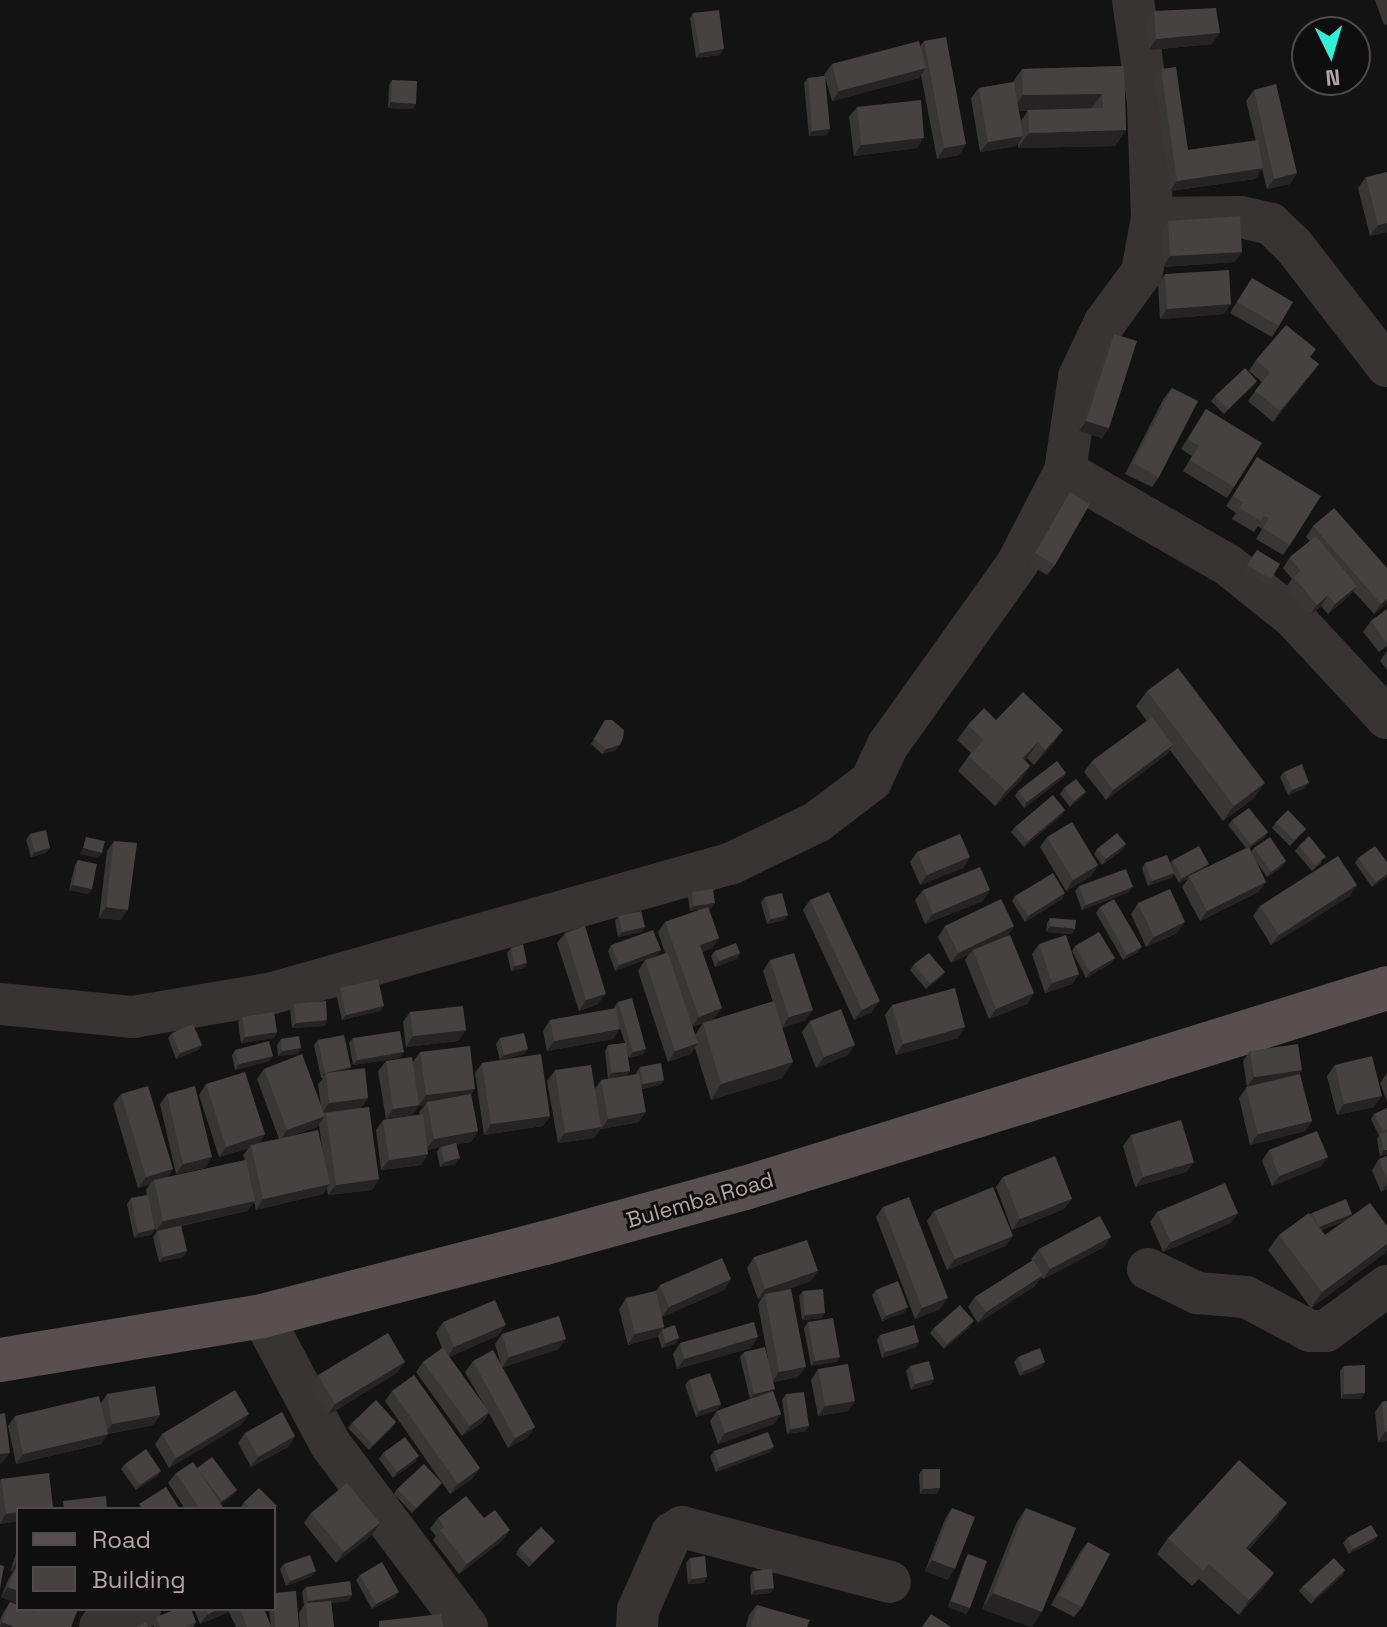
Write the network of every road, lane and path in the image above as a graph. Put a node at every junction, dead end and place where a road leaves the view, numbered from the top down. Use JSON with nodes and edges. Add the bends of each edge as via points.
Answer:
{"nodes":[{"id":1,"x":1133,"y":0,"type":"edge"},
{"id":2,"x":1152,"y":218,"type":"junction"},
{"id":3,"x":1387,"y":366,"type":"edge"},
{"id":4,"x":1065,"y":471,"type":"junction"},
{"id":5,"x":1387,"y":718,"type":"edge"},
{"id":6,"x":1387,"y":988,"type":"edge"},
{"id":7,"x":0,"y":1004,"type":"edge"},
{"id":8,"x":1148,"y":1269,"type":"dead end"},
{"id":9,"x":1387,"y":1286,"type":"edge"},
{"id":10,"x":262,"y":1316,"type":"junction"},
{"id":11,"x":0,"y":1360,"type":"edge"},
{"id":12,"x":890,"y":1582,"type":"dead end"},
{"id":13,"x":136,"y":1611,"type":"edge"},
{"id":14,"x":100,"y":1627,"type":"edge"},
{"id":15,"x":467,"y":1627,"type":"edge"},
{"id":16,"x":637,"y":1627,"type":"edge"}],
"edges":[{"from":1,"to":2,"type":"street","via":[[1148,103]]},
{"from":2,"to":3,"type":"street","via":[[1241,217],[1271,224]]},
{"from":2,"to":4,"type":"street","via":[[1142,272],[1104,324],[1079,377]]},
{"from":4,"to":5,"type":"street","via":[[1228,565],[1293,617]]},
{"from":4,"to":7,"type":"street","via":[[1017,564],[888,745],[871,781],[817,822],[770,848],[730,864],[210,1007],[133,1017]]},
{"from":6,"to":10,"type":"main road","name":"Bulemba Road","via":[[745,1188]]},
{"from":8,"to":9,"type":"street","via":[[1197,1293],[1246,1297],[1310,1331],[1326,1331]]},
{"from":10,"to":11,"type":"main road","name":"Bulemba Road"},
{"from":10,"to":15,"type":"street","via":[[331,1445]]},
{"from":12,"to":16,"type":"street","via":[[682,1527],[672,1533],[638,1610]]},
{"from":13,"to":14,"type":"street"}]}
